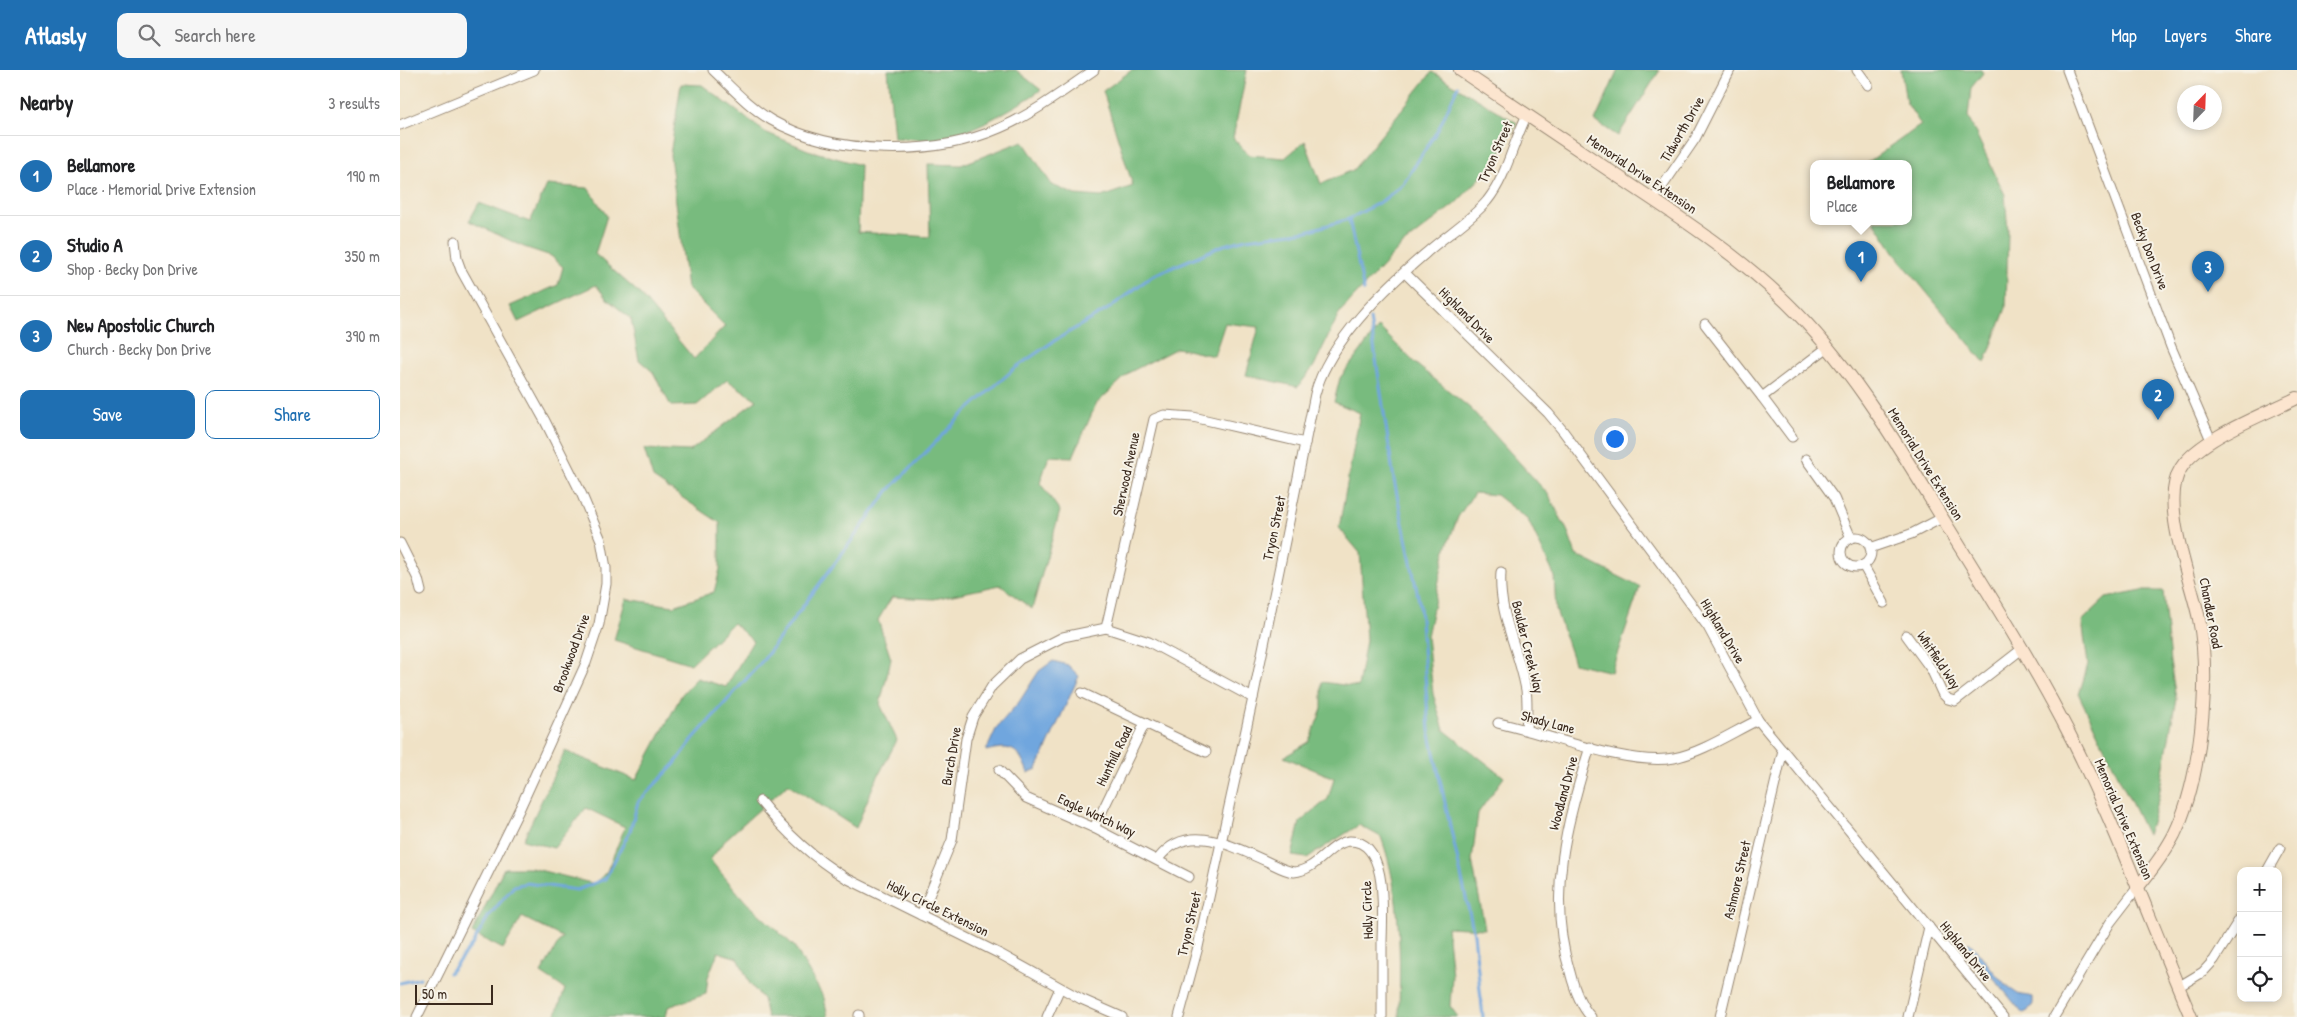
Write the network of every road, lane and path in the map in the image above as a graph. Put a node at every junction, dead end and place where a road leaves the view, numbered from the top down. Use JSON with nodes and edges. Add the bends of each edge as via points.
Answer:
{"nodes":[{"id":1,"x":534,"y":70,"type":"edge"},
{"id":2,"x":713,"y":70,"type":"edge"},
{"id":3,"x":1094,"y":70,"type":"edge"},
{"id":4,"x":1460,"y":70,"type":"edge"},
{"id":5,"x":1730,"y":70,"type":"edge"},
{"id":6,"x":1857,"y":70,"type":"edge"},
{"id":7,"x":2067,"y":70,"type":"edge"},
{"id":8,"x":1868,"y":85,"type":"dead end"},
{"id":9,"x":1528,"y":115,"type":"junction"},
{"id":10,"x":400,"y":125,"type":"edge"},
{"id":11,"x":1654,"y":200,"type":"junction"},
{"id":12,"x":455,"y":241,"type":"dead end"},
{"id":13,"x":1405,"y":272,"type":"junction"},
{"id":14,"x":1706,"y":324,"type":"dead end"},
{"id":15,"x":1828,"y":347,"type":"junction"},
{"id":16,"x":1762,"y":397,"type":"junction"},
{"id":17,"x":2297,"y":398,"type":"edge"},
{"id":18,"x":1792,"y":437,"type":"dead end"},
{"id":19,"x":2212,"y":440,"type":"junction"},
{"id":20,"x":1305,"y":443,"type":"junction"},
{"id":21,"x":1806,"y":459,"type":"dead end"},
{"id":22,"x":1942,"y":518,"type":"junction"},
{"id":23,"x":1851,"y":538,"type":"junction"},
{"id":24,"x":400,"y":543,"type":"edge"},
{"id":25,"x":1870,"y":548,"type":"junction"},
{"id":26,"x":1863,"y":565,"type":"junction"},
{"id":27,"x":1501,"y":572,"type":"dead end"},
{"id":28,"x":421,"y":591,"type":"dead end"},
{"id":29,"x":1884,"y":603,"type":"dead end"},
{"id":30,"x":1106,"y":628,"type":"junction"},
{"id":31,"x":1906,"y":635,"type":"dead end"},
{"id":32,"x":2022,"y":649,"type":"junction"},
{"id":33,"x":1082,"y":693,"type":"dead end"},
{"id":34,"x":1253,"y":698,"type":"junction"},
{"id":35,"x":1758,"y":720,"type":"junction"},
{"id":36,"x":1145,"y":723,"type":"junction"},
{"id":37,"x":1498,"y":723,"type":"dead end"},
{"id":38,"x":1526,"y":729,"type":"junction"},
{"id":39,"x":1590,"y":748,"type":"junction"},
{"id":40,"x":1783,"y":750,"type":"junction"},
{"id":41,"x":1206,"y":752,"type":"dead end"},
{"id":42,"x":999,"y":770,"type":"dead end"},
{"id":43,"x":760,"y":801,"type":"dead end"},
{"id":44,"x":1094,"y":828,"type":"junction"},
{"id":45,"x":1221,"y":843,"type":"junction"},
{"id":46,"x":2280,"y":848,"type":"dead end"},
{"id":47,"x":1158,"y":859,"type":"junction"},
{"id":48,"x":2269,"y":867,"type":"edge"},
{"id":49,"x":1189,"y":877,"type":"dead end"},
{"id":50,"x":2137,"y":888,"type":"junction"},
{"id":51,"x":921,"y":915,"type":"junction"},
{"id":52,"x":2237,"y":923,"type":"edge"},
{"id":53,"x":1929,"y":927,"type":"junction"},
{"id":54,"x":2178,"y":987,"type":"junction"},
{"id":55,"x":1060,"y":988,"type":"junction"},
{"id":56,"x":417,"y":1017,"type":"edge"},
{"id":57,"x":1047,"y":1017,"type":"edge"},
{"id":58,"x":1122,"y":1017,"type":"edge"},
{"id":59,"x":1180,"y":1017,"type":"edge"},
{"id":60,"x":1382,"y":1017,"type":"edge"},
{"id":61,"x":1591,"y":1017,"type":"edge"},
{"id":62,"x":1720,"y":1017,"type":"edge"},
{"id":63,"x":1908,"y":1017,"type":"edge"},
{"id":64,"x":2003,"y":1017,"type":"edge"},
{"id":65,"x":2054,"y":1017,"type":"edge"},
{"id":66,"x":2191,"y":1017,"type":"edge"}],
"edges":[{"from":1,"to":10,"type":"street"},
{"from":2,"to":3,"type":"street","via":[[755,109],[787,128],[824,140],[897,149],[953,143],[1000,128]]},
{"from":4,"to":9,"type":"street","name":"Memorial Drive Extension"},
{"from":5,"to":11,"type":"street","name":"Tidworth Drive","via":[[1694,139]]},
{"from":6,"to":8,"type":"street"},
{"from":7,"to":19,"type":"street","name":"Becky Don Drive","via":[[2171,347]]},
{"from":9,"to":11,"type":"street","name":"Memorial Drive Extension"},
{"from":9,"to":13,"type":"street","name":"Tryon Street","via":[[1501,178],[1488,199]]},
{"from":11,"to":15,"type":"street","name":"Memorial Drive Extension","via":[[1754,273]]},
{"from":12,"to":56,"type":"street","name":"Brookwood Drive","via":[[461,270],[545,421],[595,525],[604,555],[606,584],[599,624],[586,662],[520,808]]},
{"from":13,"to":20,"type":"street","name":"Tryon Street","via":[[1356,323],[1330,356],[1318,384]]},
{"from":13,"to":35,"type":"street","name":"Highland Drive","via":[[1563,431],[1708,627]]},
{"from":14,"to":16,"type":"street"},
{"from":15,"to":16,"type":"street"},
{"from":15,"to":22,"type":"street","name":"Memorial Drive Extension","via":[[1866,397]]},
{"from":16,"to":18,"type":"street"},
{"from":17,"to":19,"type":"street","name":"Chandler Road"},
{"from":19,"to":50,"type":"street","name":"Chandler Road","via":[[2181,468],[2172,496],[2200,620],[2204,655],[2204,703],[2193,773],[2186,804],[2174,834],[2162,856]]},
{"from":20,"to":30,"type":"street","name":"Sherwood Avenue","via":[[1193,417],[1164,414],[1154,419]]},
{"from":20,"to":34,"type":"street","name":"Tryon Street"},
{"from":21,"to":23,"type":"street","via":[[1834,498]]},
{"from":22,"to":25,"type":"street","via":[[1911,534]]},
{"from":22,"to":32,"type":"street","name":"Memorial Drive Extension"},
{"from":23,"to":25,"type":"street","via":[[1860,538]]},
{"from":23,"to":26,"type":"street","via":[[1842,547],[1843,559],[1853,566]]},
{"from":24,"to":28,"type":"street"},
{"from":25,"to":26,"type":"street","via":[[1869,558]]},
{"from":26,"to":29,"type":"street"},
{"from":27,"to":38,"type":"street","name":"Boulder Creek Way","via":[[1504,612],[1526,689]]},
{"from":30,"to":34,"type":"street","name":"Burch Drive","via":[[1149,642]]},
{"from":30,"to":51,"type":"street","name":"Burch Drive","via":[[1063,637],[1034,650],[1007,670],[982,700],[966,739],[952,840]]},
{"from":31,"to":32,"type":"street","name":"Whitfield Way","via":[[1931,669],[1942,693],[1955,701]]},
{"from":32,"to":50,"type":"street","name":"Memorial Drive Extension","via":[[2086,768]]},
{"from":33,"to":36,"type":"street"},
{"from":34,"to":45,"type":"street","name":"Tryon Street"},
{"from":35,"to":39,"type":"street","name":"Woodland Drive","via":[[1674,758],[1654,759]]},
{"from":35,"to":40,"type":"street","name":"Highland Drive"},
{"from":36,"to":41,"type":"street"},
{"from":36,"to":44,"type":"street","name":"Hunthill Road"},
{"from":37,"to":38,"type":"street","name":"Shady Lane"},
{"from":38,"to":39,"type":"street","name":"Shady Lane"},
{"from":39,"to":61,"type":"street","name":"Woodland Drive","via":[[1564,845],[1558,899],[1567,962]]},
{"from":40,"to":53,"type":"street","name":"Highland Drive"},
{"from":40,"to":62,"type":"street","name":"Ashmore Street"},
{"from":42,"to":44,"type":"street","name":"Eagle Watch Way","via":[[1026,798]]},
{"from":43,"to":51,"type":"street","name":"Holly Circle Extension","via":[[797,843],[822,864]]},
{"from":44,"to":47,"type":"street","name":"Eagle Watch Way"},
{"from":45,"to":47,"type":"street","via":[[1202,838],[1178,841]]},
{"from":45,"to":59,"type":"street","name":"Tryon Street"},
{"from":45,"to":60,"type":"street","name":"Holly Circle","via":[[1294,872],[1313,867],[1346,842],[1357,842],[1370,850],[1380,874],[1383,900]]},
{"from":46,"to":48,"type":"street"},
{"from":47,"to":49,"type":"street","name":"Eagle Watch Way"},
{"from":50,"to":54,"type":"street","name":"Memorial Drive Extension"},
{"from":50,"to":65,"type":"street","via":[[2110,923]]},
{"from":51,"to":55,"type":"street","name":"Holly Circle Extension"},
{"from":52,"to":54,"type":"street","via":[[2214,960],[2203,972]]},
{"from":53,"to":63,"type":"street"},
{"from":53,"to":64,"type":"street","name":"Highland Drive"},
{"from":54,"to":66,"type":"street","name":"Memorial Drive Extension"},
{"from":55,"to":57,"type":"street"},
{"from":55,"to":58,"type":"street","name":"Holly Circle Extension"}]}
